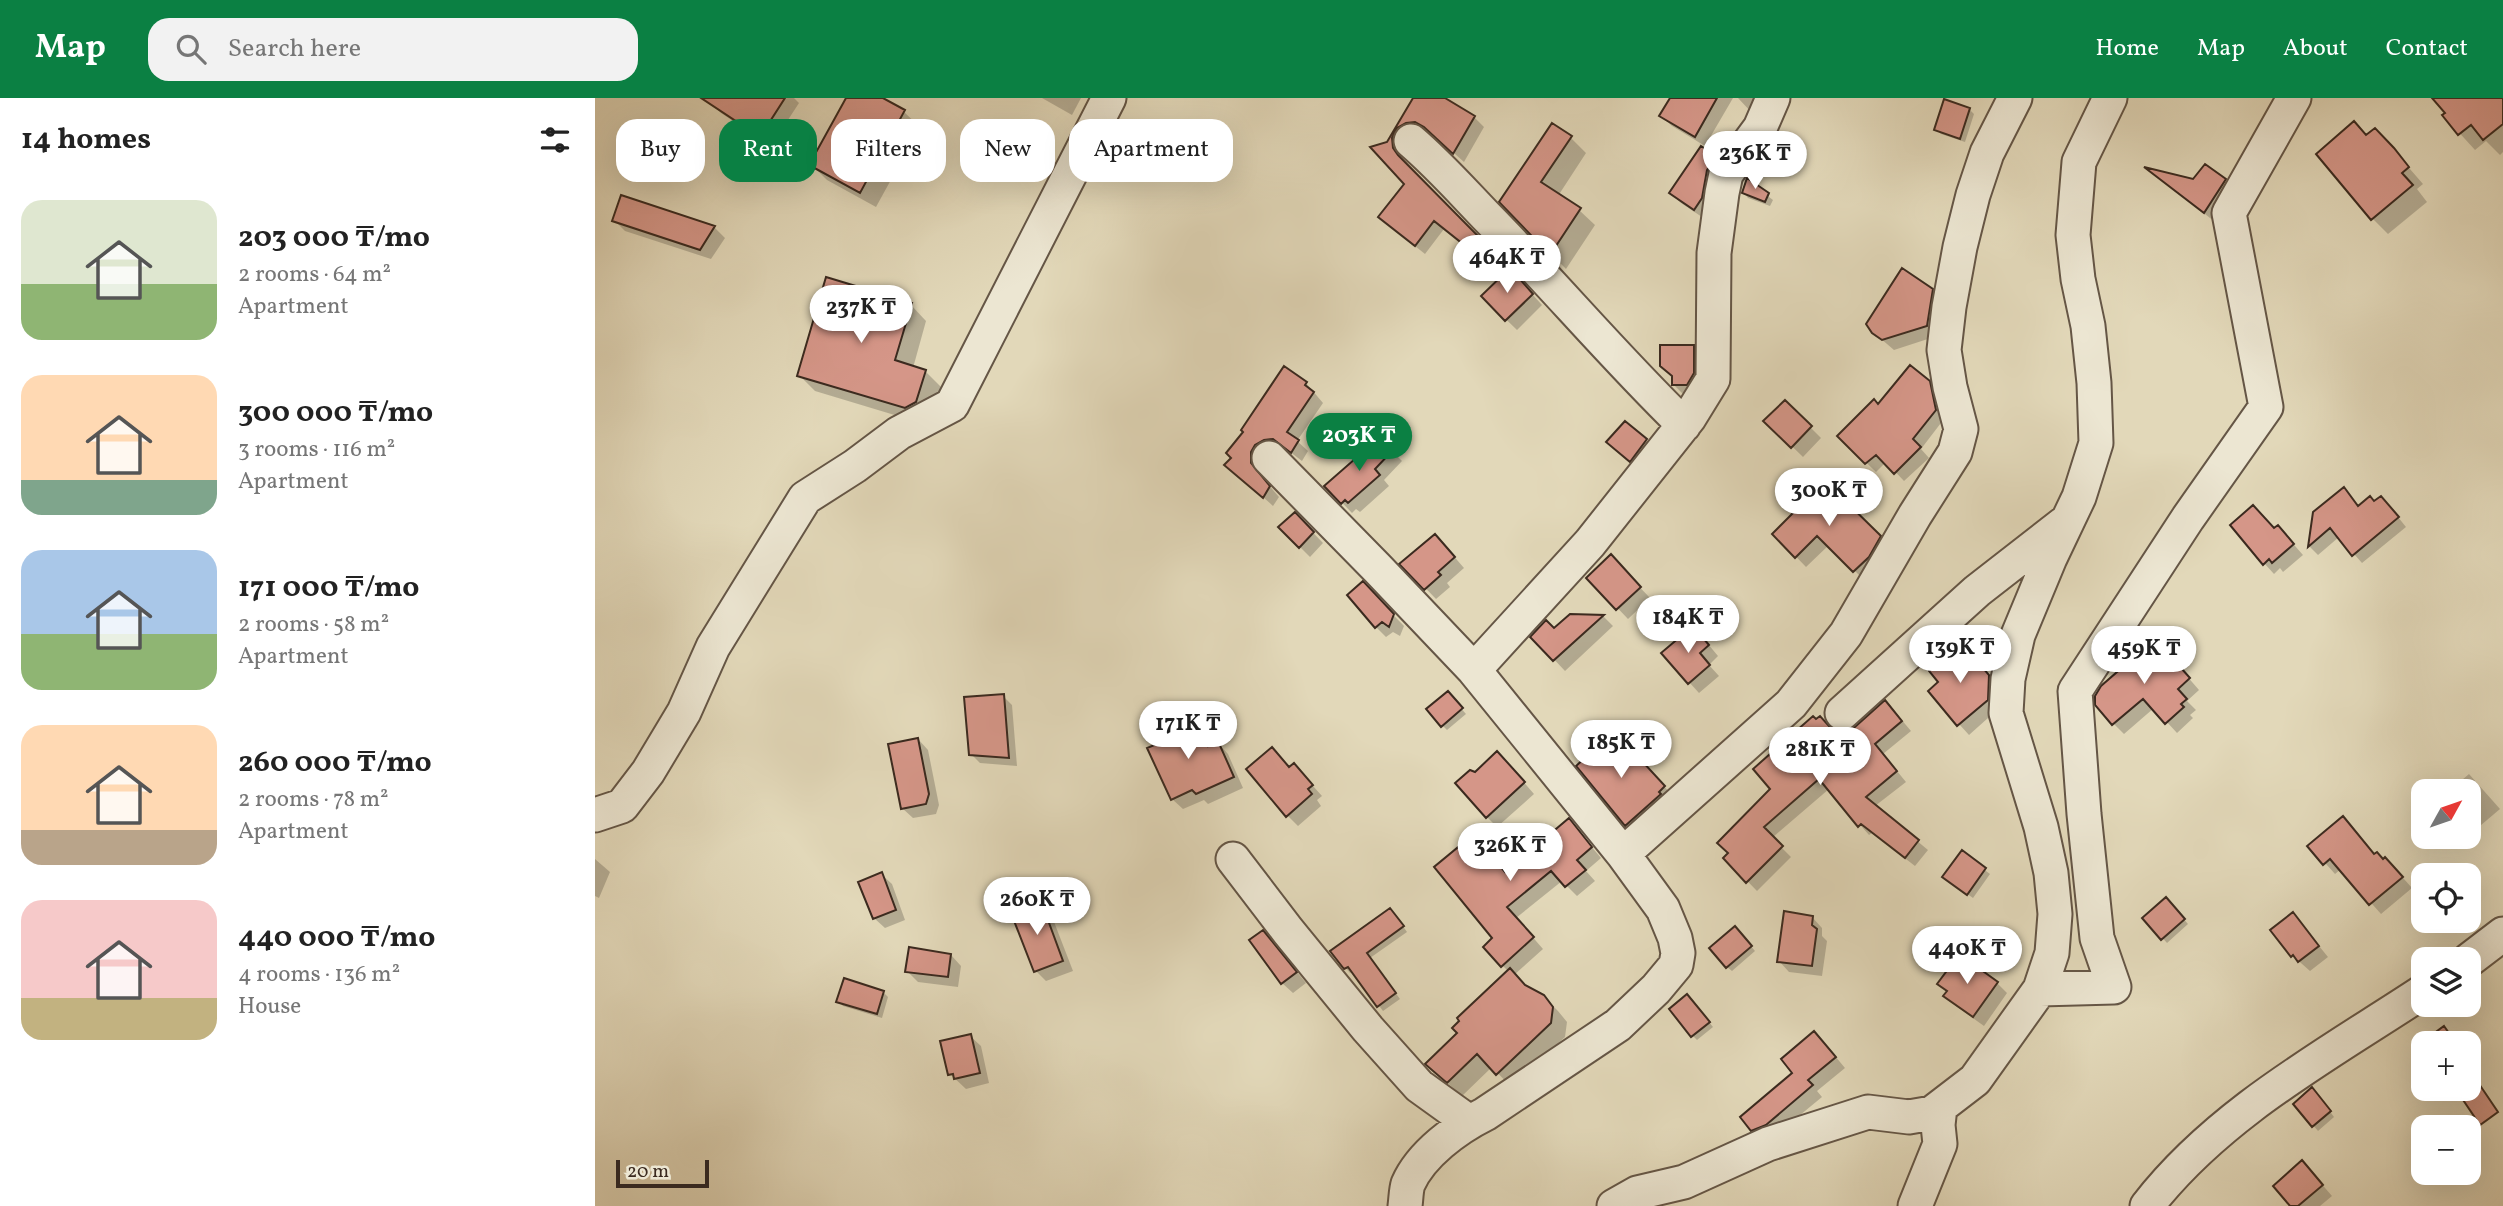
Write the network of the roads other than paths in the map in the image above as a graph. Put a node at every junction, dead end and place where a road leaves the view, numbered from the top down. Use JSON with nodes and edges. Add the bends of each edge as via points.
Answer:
{"nodes":[{"id":1,"x":1109,"y":98,"type":"edge"},
{"id":2,"x":1773,"y":98,"type":"edge"},
{"id":3,"x":2015,"y":98,"type":"edge"},
{"id":4,"x":2110,"y":98,"type":"edge"},
{"id":5,"x":2294,"y":98,"type":"edge"},
{"id":6,"x":1411,"y":141,"type":"dead end"},
{"id":7,"x":1683,"y":425,"type":"junction"},
{"id":8,"x":1269,"y":458,"type":"dead end"},
{"id":9,"x":2067,"y":520,"type":"junction"},
{"id":10,"x":1474,"y":670,"type":"junction"},
{"id":11,"x":1842,"y":713,"type":"dead end"},
{"id":12,"x":595,"y":815,"type":"edge"},
{"id":13,"x":1623,"y":854,"type":"junction"},
{"id":14,"x":1233,"y":859,"type":"dead end"},
{"id":15,"x":2503,"y":934,"type":"edge"},
{"id":16,"x":2481,"y":951,"type":"edge"},
{"id":17,"x":2040,"y":989,"type":"junction"},
{"id":18,"x":2411,"y":1000,"type":"edge"},
{"id":19,"x":1940,"y":1107,"type":"junction"},
{"id":20,"x":1469,"y":1122,"type":"junction"},
{"id":21,"x":1405,"y":1206,"type":"edge"},
{"id":22,"x":1614,"y":1206,"type":"edge"},
{"id":23,"x":1915,"y":1206,"type":"edge"},
{"id":24,"x":2147,"y":1206,"type":"edge"}],
"edges":[{"from":1,"to":12,"type":"street","via":[[952,405],[899,433],[805,498],[713,647],[684,712],[648,772],[622,806]]},
{"from":2,"to":7,"type":"street","via":[[1760,128],[1726,174],[1714,253],[1713,379]]},
{"from":3,"to":13,"type":"street","via":[[1987,153],[1973,195],[1949,307],[1944,350],[1961,429],[1955,452],[1846,634],[1791,704]]},
{"from":4,"to":9,"type":"street","via":[[2079,162],[2073,235],[2088,326],[2095,443]]},
{"from":5,"to":17,"type":"street","via":[[2229,212],[2266,407],[2075,691],[2097,938],[2114,987]]},
{"from":6,"to":7,"type":"street","via":[[1530,259]]},
{"from":7,"to":10,"type":"street","via":[[1590,543]]},
{"from":8,"to":10,"type":"street"},
{"from":9,"to":11,"type":"street","via":[[1977,590]]},
{"from":9,"to":17,"type":"street","via":[[2018,635],[2006,713],[2052,873],[2052,953]]},
{"from":10,"to":13,"type":"street"},
{"from":13,"to":20,"type":"street","via":[[1664,909],[1675,938],[1676,965],[1618,1024]]},
{"from":14,"to":20,"type":"street","via":[[1419,1086]]},
{"from":15,"to":16,"type":"street"},
{"from":17,"to":19,"type":"street","via":[[1975,1080]]},
{"from":18,"to":24,"type":"street","via":[[2247,1109],[2208,1140]]},
{"from":19,"to":22,"type":"street","via":[[1909,1117],[1868,1112],[1820,1126]]},
{"from":19,"to":23,"type":"street","via":[[1940,1144]]},
{"from":20,"to":21,"type":"street","via":[[1431,1152],[1408,1184]]}]}
